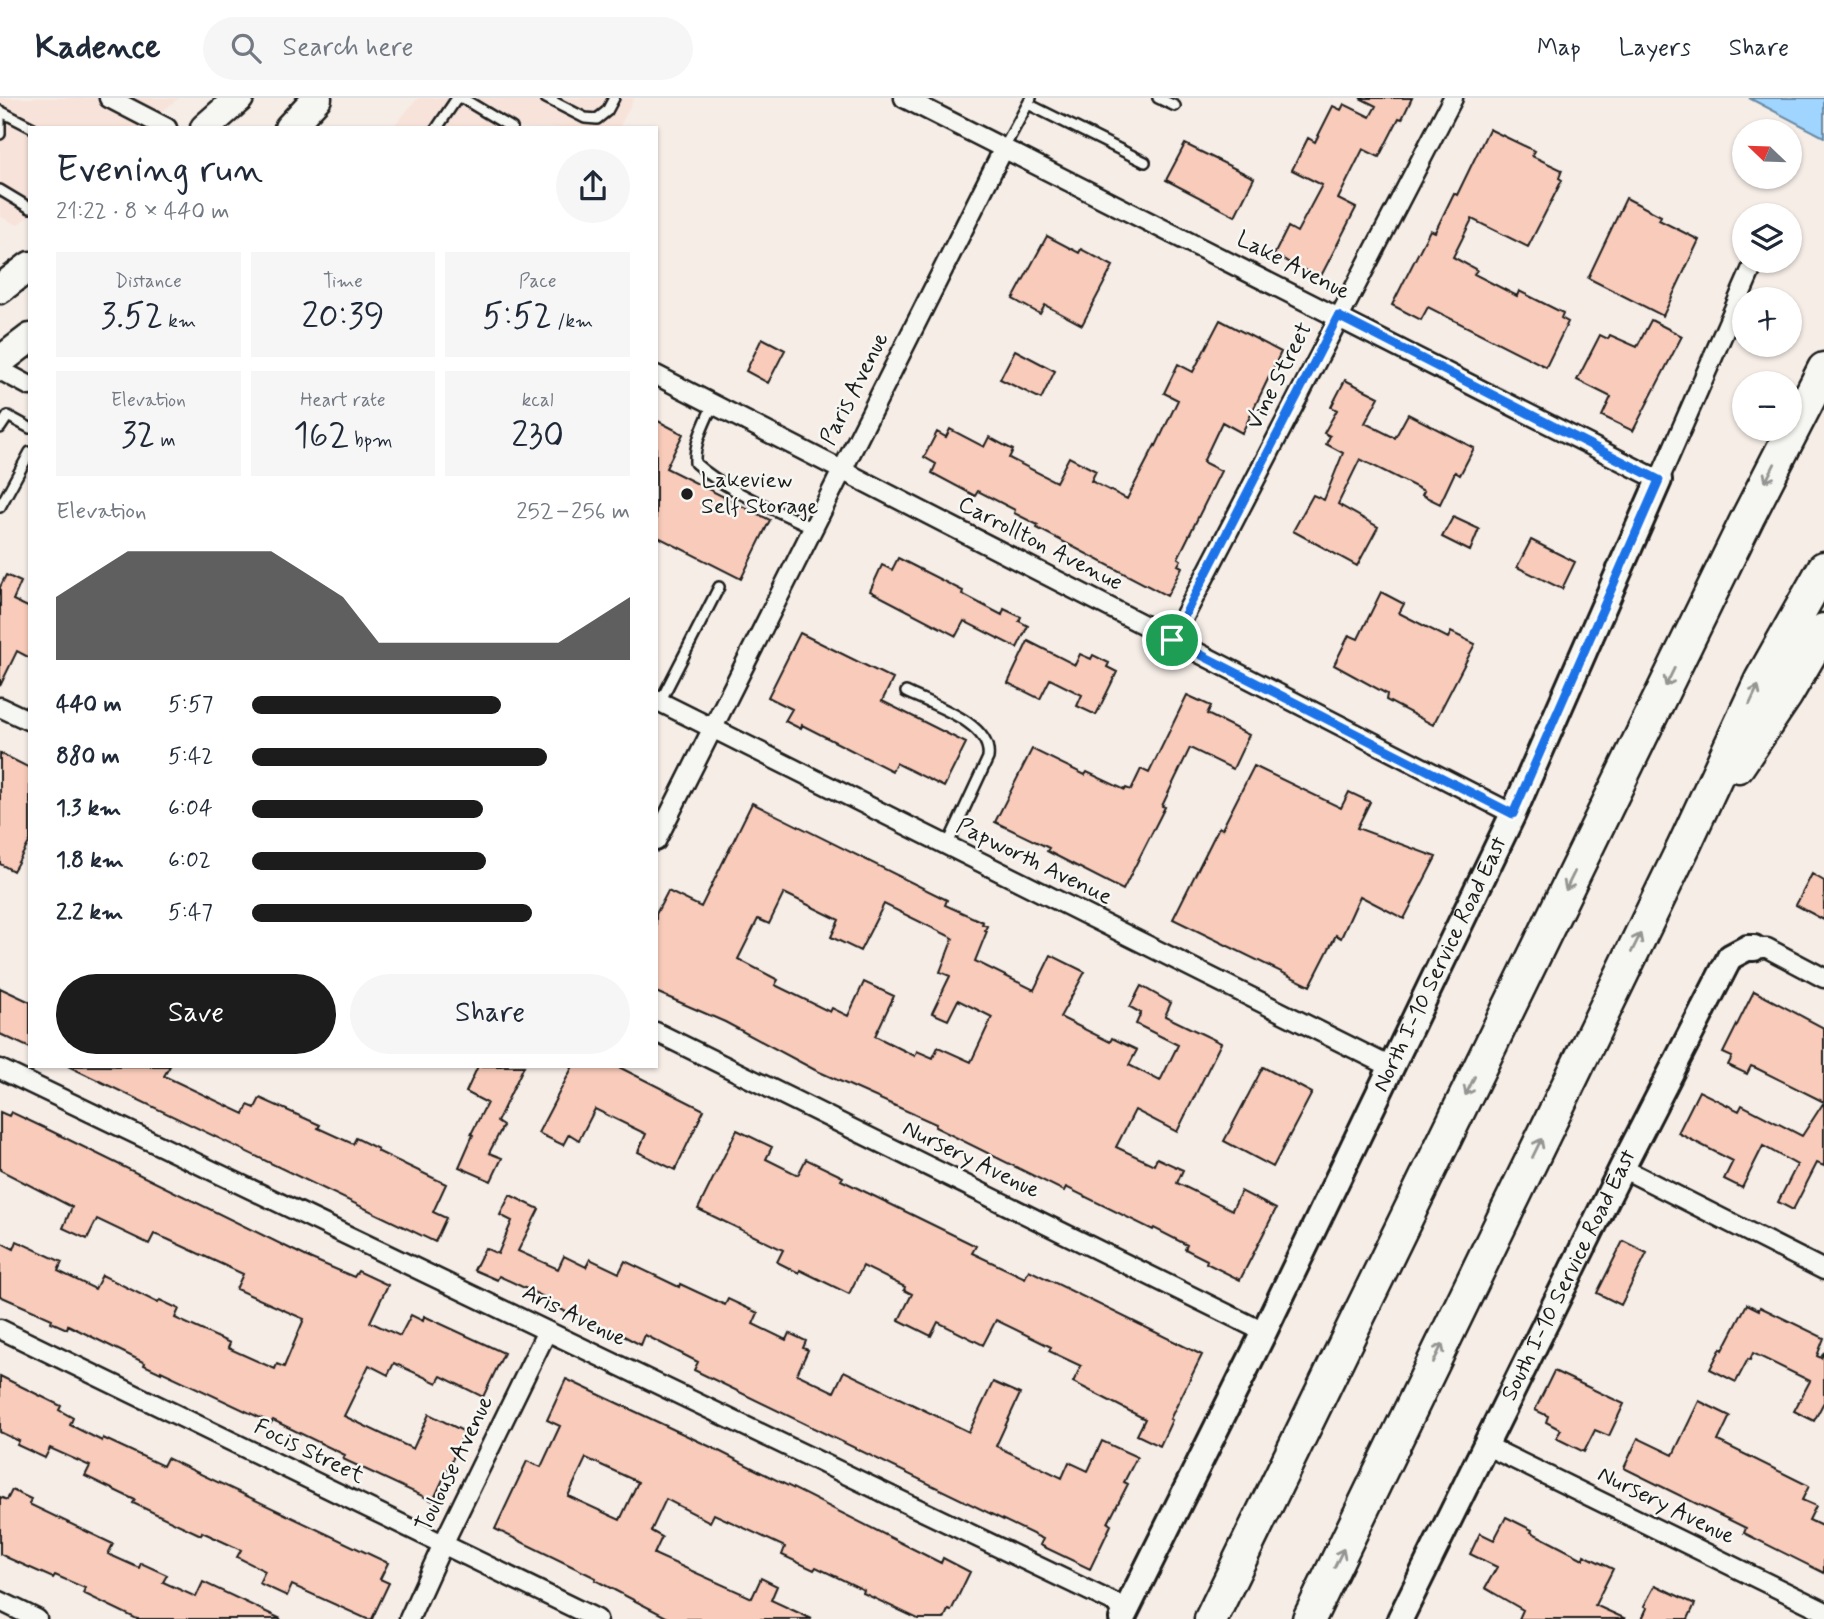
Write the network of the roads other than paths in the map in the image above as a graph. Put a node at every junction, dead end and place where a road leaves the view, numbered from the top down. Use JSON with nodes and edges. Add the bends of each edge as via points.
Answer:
{"nodes":[{"id":1,"x":109,"y":98,"type":"edge"},
{"id":2,"x":239,"y":98,"type":"edge"},
{"id":3,"x":317,"y":98,"type":"edge"},
{"id":4,"x":460,"y":98,"type":"edge"},
{"id":5,"x":546,"y":98,"type":"edge"},
{"id":6,"x":614,"y":98,"type":"edge"},
{"id":7,"x":904,"y":98,"type":"edge"},
{"id":8,"x":1158,"y":98,"type":"edge"},
{"id":9,"x":1453,"y":98,"type":"edge"},
{"id":10,"x":1030,"y":101,"type":"edge"},
{"id":11,"x":1175,"y":106,"type":"dead end"},
{"id":12,"x":0,"y":111,"type":"edge"},
{"id":13,"x":0,"y":119,"type":"edge"},
{"id":14,"x":29,"y":126,"type":"edge"},
{"id":15,"x":163,"y":126,"type":"edge"},
{"id":16,"x":207,"y":126,"type":"edge"},
{"id":17,"x":291,"y":126,"type":"edge"},
{"id":18,"x":439,"y":126,"type":"edge"},
{"id":19,"x":509,"y":126,"type":"edge"},
{"id":20,"x":0,"y":134,"type":"edge"},
{"id":21,"x":1004,"y":148,"type":"junction"},
{"id":22,"x":1146,"y":162,"type":"dead end"},
{"id":23,"x":0,"y":190,"type":"edge"},
{"id":24,"x":28,"y":207,"type":"edge"},
{"id":25,"x":28,"y":268,"type":"edge"},
{"id":26,"x":1750,"y":273,"type":"edge"},
{"id":27,"x":0,"y":289,"type":"edge"},
{"id":28,"x":1338,"y":316,"type":"junction"},
{"id":29,"x":28,"y":340,"type":"edge"},
{"id":30,"x":0,"y":361,"type":"edge"},
{"id":31,"x":1824,"y":369,"type":"edge"},
{"id":32,"x":0,"y":370,"type":"edge"},
{"id":33,"x":658,"y":376,"type":"edge"},
{"id":34,"x":28,"y":385,"type":"edge"},
{"id":35,"x":713,"y":404,"type":"junction"},
{"id":36,"x":28,"y":427,"type":"edge"},
{"id":37,"x":0,"y":428,"type":"edge"},
{"id":38,"x":28,"y":456,"type":"edge"},
{"id":39,"x":842,"y":470,"type":"junction"},
{"id":40,"x":1659,"y":480,"type":"junction"},
{"id":41,"x":0,"y":507,"type":"edge"},
{"id":42,"x":813,"y":528,"type":"junction"},
{"id":43,"x":1824,"y":568,"type":"edge"},
{"id":44,"x":719,"y":587,"type":"dead end"},
{"id":45,"x":1824,"y":631,"type":"edge"},
{"id":46,"x":1172,"y":640,"type":"junction"},
{"id":47,"x":906,"y":692,"type":"dead end"},
{"id":48,"x":658,"y":701,"type":"edge"},
{"id":49,"x":0,"y":707,"type":"edge"},
{"id":50,"x":28,"y":720,"type":"edge"},
{"id":51,"x":713,"y":729,"type":"junction"},
{"id":52,"x":1513,"y":814,"type":"junction"},
{"id":53,"x":658,"y":837,"type":"edge"},
{"id":54,"x":947,"y":846,"type":"junction"},
{"id":55,"x":1684,"y":846,"type":"junction"},
{"id":56,"x":1754,"y":948,"type":"joint"},
{"id":57,"x":1824,"y":978,"type":"edge"},
{"id":58,"x":658,"y":1033,"type":"edge"},
{"id":59,"x":1391,"y":1067,"type":"junction"},
{"id":60,"x":0,"y":1069,"type":"edge"},
{"id":61,"x":1622,"y":1168,"type":"junction"},
{"id":62,"x":1824,"y":1270,"type":"edge"},
{"id":63,"x":0,"y":1329,"type":"edge"},
{"id":64,"x":547,"y":1331,"type":"junction"},
{"id":65,"x":1264,"y":1332,"type":"junction"},
{"id":66,"x":1485,"y":1445,"type":"junction"},
{"id":67,"x":443,"y":1544,"type":"junction"},
{"id":68,"x":0,"y":1601,"type":"edge"},
{"id":69,"x":1824,"y":1611,"type":"edge"},
{"id":70,"x":1124,"y":1614,"type":"edge"},
{"id":71,"x":37,"y":1619,"type":"edge"},
{"id":72,"x":409,"y":1619,"type":"edge"},
{"id":73,"x":597,"y":1619,"type":"edge"},
{"id":74,"x":1211,"y":1619,"type":"edge"},
{"id":75,"x":1309,"y":1619,"type":"edge"},
{"id":76,"x":1400,"y":1619,"type":"edge"}],
"edges":[{"from":1,"to":15,"type":"street"},
{"from":2,"to":16,"type":"main road"},
{"from":3,"to":17,"type":"main road"},
{"from":4,"to":18,"type":"lane"},
{"from":4,"to":19,"type":"lane"},
{"from":5,"to":6,"type":"lane","via":[[585,118],[597,119]]},
{"from":7,"to":21,"type":"street","name":"Lake Avenue"},
{"from":8,"to":11,"type":"lane"},
{"from":9,"to":28,"type":"street","name":"Vine Street"},
{"from":10,"to":21,"type":"lane"},
{"from":10,"to":22,"type":"lane"},
{"from":12,"to":14,"type":"lane"},
{"from":13,"to":20,"type":"lane"},
{"from":21,"to":28,"type":"street","name":"Lake Avenue"},
{"from":21,"to":39,"type":"street","name":"Paris Avenue"},
{"from":23,"to":24,"type":"lane"},
{"from":25,"to":27,"type":"main road"},
{"from":26,"to":40,"type":"street","name":"North I-10 Service Road East"},
{"from":28,"to":40,"type":"street","name":"Lake Avenue"},
{"from":28,"to":46,"type":"street","name":"Vine Street"},
{"from":29,"to":30,"type":"main road"},
{"from":31,"to":74,"type":"highway","one_way":true},
{"from":32,"to":34,"type":"street"},
{"from":33,"to":35,"type":"street","name":"Carrollton Avenue"},
{"from":35,"to":39,"type":"street","name":"Carrollton Avenue"},
{"from":35,"to":42,"type":"lane","via":[[699,437],[695,463],[704,472]]},
{"from":36,"to":37,"type":"lane","via":[[8,416]]},
{"from":38,"to":41,"type":"lane"},
{"from":39,"to":42,"type":"street","name":"Paris Avenue"},
{"from":39,"to":46,"type":"street","name":"Carrollton Avenue"},
{"from":40,"to":52,"type":"street","name":"North I-10 Service Road East"},
{"from":42,"to":51,"type":"street","name":"Paris Avenue"},
{"from":55,"to":43,"type":"highway","one_way":true,"via":[[1761,680]]},
{"from":44,"to":48,"type":"lane"},
{"from":45,"to":55,"type":"highway"},
{"from":46,"to":52,"type":"street","name":"Carrollton Avenue"},
{"from":47,"to":54,"type":"lane","via":[[971,724],[989,744],[988,758]]},
{"from":48,"to":51,"type":"street","name":"Papworth Avenue"},
{"from":49,"to":50,"type":"street"},
{"from":51,"to":53,"type":"street","name":"Paris Avenue"},
{"from":51,"to":54,"type":"street","name":"Papworth Avenue"},
{"from":52,"to":59,"type":"street","name":"North I-10 Service Road East"},
{"from":54,"to":59,"type":"street","name":"Papworth Avenue"},
{"from":75,"to":55,"type":"highway","one_way":true},
{"from":56,"to":57,"type":"street","via":[[1766,948]]},
{"from":56,"to":61,"type":"street","name":"South I-10 Service Road East","via":[[1730,957]]},
{"from":58,"to":65,"type":"street","name":"Nursery Avenue"},
{"from":59,"to":65,"type":"street","name":"North I-10 Service Road East"},
{"from":60,"to":64,"type":"street","name":"Aris Avenue"},
{"from":61,"to":62,"type":"street"},
{"from":61,"to":66,"type":"street","name":"South I-10 Service Road East"},
{"from":63,"to":67,"type":"street","name":"Focis Street"},
{"from":64,"to":67,"type":"street","name":"Toulouse Avenue"},
{"from":64,"to":70,"type":"street","name":"Aris Avenue"},
{"from":65,"to":70,"type":"street","name":"North I-10 Service Road East"},
{"from":66,"to":69,"type":"street","name":"Nursery Avenue"},
{"from":66,"to":76,"type":"street","name":"South I-10 Service Road East"},
{"from":67,"to":72,"type":"street","name":"Toulouse Avenue"},
{"from":67,"to":73,"type":"street","name":"Focis Street"},
{"from":68,"to":71,"type":"street"}]}
